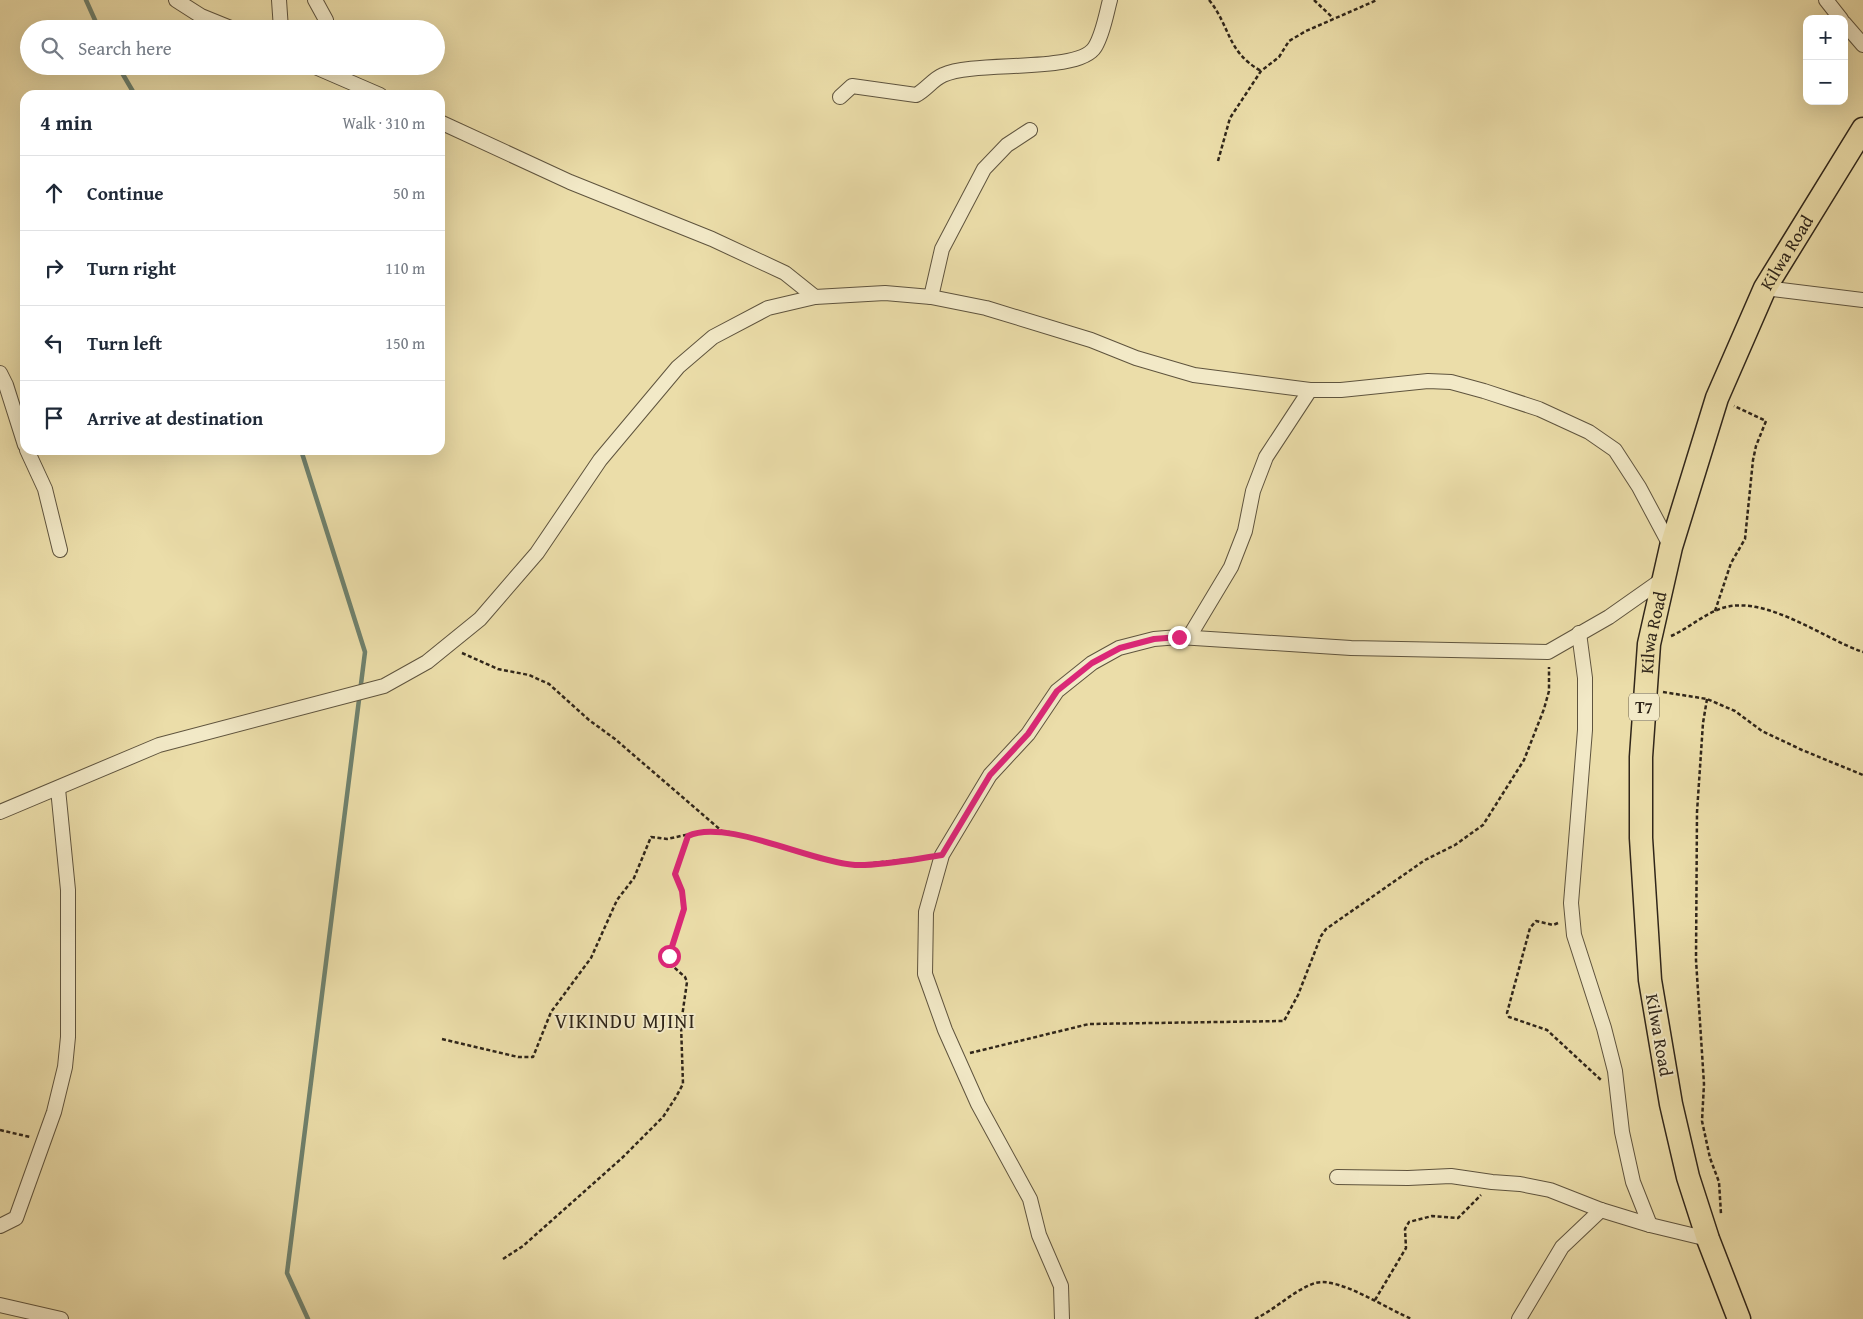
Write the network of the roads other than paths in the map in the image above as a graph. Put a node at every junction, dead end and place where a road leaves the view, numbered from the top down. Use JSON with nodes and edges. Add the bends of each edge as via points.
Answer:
{"nodes":[{"id":1,"x":176,"y":0,"type":"edge"},
{"id":2,"x":279,"y":0,"type":"edge"},
{"id":3,"x":315,"y":0,"type":"edge"},
{"id":4,"x":1110,"y":0,"type":"edge"},
{"id":5,"x":1826,"y":0,"type":"edge"},
{"id":6,"x":1838,"y":15,"type":"edge"},
{"id":7,"x":211,"y":20,"type":"edge"},
{"id":8,"x":280,"y":20,"type":"edge"},
{"id":9,"x":326,"y":20,"type":"edge"},
{"id":10,"x":1848,"y":28,"type":"edge"},
{"id":11,"x":1863,"y":45,"type":"edge"},
{"id":12,"x":341,"y":75,"type":"edge"},
{"id":13,"x":370,"y":90,"type":"edge"},
{"id":14,"x":840,"y":97,"type":"dead end"},
{"id":15,"x":445,"y":124,"type":"edge"},
{"id":16,"x":1863,"y":129,"type":"edge"},
{"id":17,"x":1030,"y":130,"type":"dead end"},
{"id":18,"x":1765,"y":288,"type":"junction"},
{"id":19,"x":815,"y":297,"type":"junction"},
{"id":20,"x":931,"y":297,"type":"junction"},
{"id":21,"x":1863,"y":300,"type":"edge"},
{"id":22,"x":0,"y":373,"type":"edge"},
{"id":23,"x":1310,"y":390,"type":"junction"},
{"id":24,"x":20,"y":429,"type":"edge"},
{"id":25,"x":29,"y":455,"type":"edge"},
{"id":26,"x":1670,"y":547,"type":"junction"},
{"id":27,"x":60,"y":550,"type":"dead end"},
{"id":28,"x":1663,"y":579,"type":"junction"},
{"id":29,"x":1579,"y":633,"type":"junction"},
{"id":30,"x":1188,"y":637,"type":"junction"},
{"id":31,"x":58,"y":789,"type":"junction"},
{"id":32,"x":0,"y":812,"type":"edge"},
{"id":33,"x":1337,"y":1177,"type":"dead end"},
{"id":34,"x":1601,"y":1210,"type":"junction"},
{"id":35,"x":1650,"y":1225,"type":"junction"},
{"id":36,"x":0,"y":1226,"type":"edge"},
{"id":37,"x":1708,"y":1239,"type":"junction"},
{"id":38,"x":0,"y":1305,"type":"edge"},
{"id":39,"x":61,"y":1319,"type":"edge"},
{"id":40,"x":1062,"y":1319,"type":"edge"},
{"id":41,"x":1518,"y":1319,"type":"edge"},
{"id":42,"x":1739,"y":1319,"type":"edge"}],
"edges":[{"from":1,"to":7,"type":"street"},
{"from":2,"to":8,"type":"street"},
{"from":3,"to":9,"type":"street"},
{"from":4,"to":14,"type":"street","via":[[1095,49],[1078,60],[1005,65],[943,75],[916,95],[852,86]]},
{"from":5,"to":6,"type":"street"},
{"from":10,"to":11,"type":"street"},
{"from":12,"to":13,"type":"street"},
{"from":15,"to":19,"type":"street","via":[[570,182],[712,239],[785,273]]},
{"from":16,"to":18,"type":"highway","name":"Kilwa Road","number":"T7"},
{"from":17,"to":20,"type":"street","via":[[1007,145],[984,170],[942,249]]},
{"from":18,"to":21,"type":"street"},
{"from":18,"to":26,"type":"highway","name":"Kilwa Road","number":"T7","via":[[1717,398]]},
{"from":19,"to":20,"type":"street","via":[[885,293]]},
{"from":19,"to":31,"type":"street","via":[[768,308],[713,337],[678,367],[600,460],[537,553],[480,618],[427,662],[384,686],[159,744]]},
{"from":20,"to":23,"type":"street","via":[[1039,323],[1194,375]]},
{"from":22,"to":24,"type":"street"},
{"from":23,"to":26,"type":"street","via":[[1451,382],[1540,409],[1588,432],[1615,450],[1639,487]]},
{"from":23,"to":30,"type":"street","via":[[1266,457],[1253,491],[1245,532],[1231,566]]},
{"from":25,"to":27,"type":"street","via":[[46,490]]},
{"from":26,"to":28,"type":"highway","name":"Kilwa Road","number":"T7"},
{"from":28,"to":29,"type":"street","via":[[1609,617]]},
{"from":28,"to":37,"type":"highway","name":"Kilwa Road","number":"T7","via":[[1649,644],[1641,757],[1640,838],[1650,980],[1671,1104],[1688,1177]]},
{"from":29,"to":30,"type":"street","via":[[1548,652],[1351,648]]},
{"from":29,"to":35,"type":"street","via":[[1585,678],[1585,730],[1571,903],[1574,935],[1598,1005],[1615,1071],[1622,1132],[1633,1182]]},
{"from":30,"to":40,"type":"street","via":[[1154,639],[1120,648],[1092,663],[1057,691],[1028,734],[990,775],[942,855],[926,912],[925,974],[978,1104],[1030,1199],[1039,1235],[1061,1286]]},
{"from":31,"to":32,"type":"street"},
{"from":31,"to":36,"type":"street","via":[[68,890],[68,1037],[61,1090],[16,1218]]},
{"from":33,"to":34,"type":"street","via":[[1451,1176],[1520,1184],[1550,1190]]},
{"from":34,"to":35,"type":"street"},
{"from":34,"to":41,"type":"street","via":[[1562,1247]]},
{"from":35,"to":37,"type":"street"},
{"from":37,"to":42,"type":"highway","name":"Kilwa Road","number":"T7"},
{"from":38,"to":39,"type":"street"}]}
